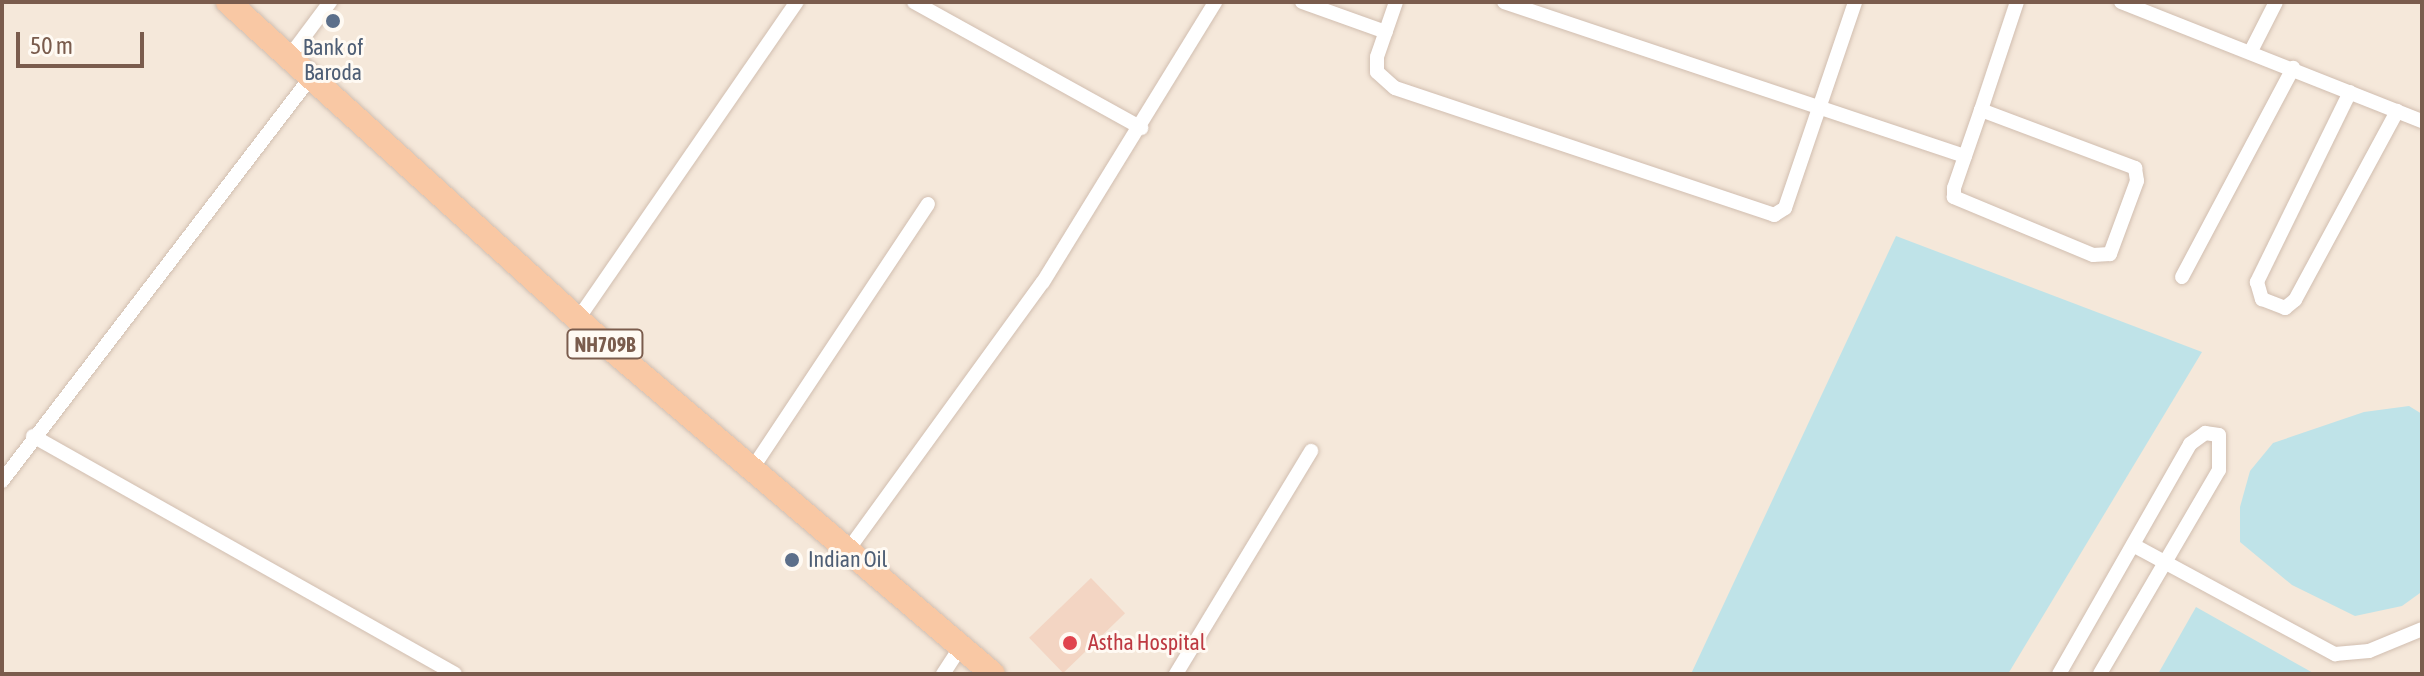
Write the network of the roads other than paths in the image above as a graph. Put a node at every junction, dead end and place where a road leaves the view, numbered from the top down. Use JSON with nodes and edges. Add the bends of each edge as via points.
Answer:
{"nodes":[{"id":1,"x":228,"y":2,"type":"edge"},
{"id":2,"x":330,"y":2,"type":"edge"},
{"id":3,"x":797,"y":2,"type":"edge"},
{"id":4,"x":914,"y":2,"type":"edge"},
{"id":5,"x":1215,"y":2,"type":"edge"},
{"id":6,"x":1302,"y":2,"type":"edge"},
{"id":7,"x":1396,"y":2,"type":"edge"},
{"id":8,"x":1504,"y":2,"type":"edge"},
{"id":9,"x":1855,"y":2,"type":"edge"},
{"id":10,"x":2017,"y":2,"type":"edge"},
{"id":11,"x":2121,"y":2,"type":"edge"},
{"id":12,"x":2276,"y":2,"type":"edge"},
{"id":13,"x":1386,"y":32,"type":"junction"},
{"id":14,"x":2251,"y":51,"type":"junction"},
{"id":15,"x":289,"y":57,"type":"junction"},
{"id":16,"x":2293,"y":68,"type":"junction"},
{"id":17,"x":311,"y":77,"type":"junction"},
{"id":18,"x":2350,"y":92,"type":"junction"},
{"id":19,"x":1820,"y":108,"type":"junction"},
{"id":20,"x":1981,"y":110,"type":"junction"},
{"id":21,"x":2397,"y":111,"type":"junction"},
{"id":22,"x":2422,"y":121,"type":"edge"},
{"id":23,"x":1141,"y":128,"type":"junction"},
{"id":24,"x":1965,"y":156,"type":"junction"},
{"id":25,"x":928,"y":204,"type":"dead end"},
{"id":26,"x":2182,"y":277,"type":"dead end"},
{"id":27,"x":578,"y":319,"type":"junction"},
{"id":28,"x":33,"y":436,"type":"junction"},
{"id":29,"x":1311,"y":451,"type":"dead end"},
{"id":30,"x":752,"y":469,"type":"junction"},
{"id":31,"x":2,"y":481,"type":"edge"},
{"id":32,"x":2133,"y":545,"type":"junction"},
{"id":33,"x":848,"y":550,"type":"junction"},
{"id":34,"x":2166,"y":561,"type":"junction"},
{"id":35,"x":2422,"y":629,"type":"edge"},
{"id":36,"x":961,"y":646,"type":"junction"},
{"id":37,"x":455,"y":674,"type":"edge"},
{"id":38,"x":943,"y":674,"type":"edge"},
{"id":39,"x":993,"y":674,"type":"edge"},
{"id":40,"x":1176,"y":674,"type":"edge"},
{"id":41,"x":2059,"y":674,"type":"edge"},
{"id":42,"x":2100,"y":674,"type":"edge"}],
"edges":[{"from":1,"to":15,"type":"highway","number":"NH709B"},
{"from":2,"to":15,"type":"street"},
{"from":3,"to":27,"type":"street"},
{"from":4,"to":23,"type":"street"},
{"from":5,"to":23,"type":"street"},
{"from":6,"to":13,"type":"street"},
{"from":7,"to":13,"type":"street"},
{"from":8,"to":19,"type":"street"},
{"from":9,"to":19,"type":"street"},
{"from":10,"to":20,"type":"street"},
{"from":11,"to":14,"type":"street"},
{"from":12,"to":14,"type":"street"},
{"from":13,"to":19,"type":"street","via":[[1377,72],[1395,88],[1774,215],[1785,208]]},
{"from":14,"to":16,"type":"street"},
{"from":15,"to":17,"type":"highway","number":"NH709B"},
{"from":16,"to":18,"type":"street"},
{"from":16,"to":26,"type":"street"},
{"from":17,"to":27,"type":"highway","number":"NH709B"},
{"from":17,"to":28,"type":"street"},
{"from":18,"to":21,"type":"street"},
{"from":18,"to":21,"type":"street","via":[[2257,282],[2262,299],[2285,308],[2295,300]]},
{"from":19,"to":24,"type":"street"},
{"from":20,"to":24,"type":"street"},
{"from":20,"to":24,"type":"street","via":[[2135,168],[2137,181],[2110,254],[2093,255],[1956,203]]},
{"from":21,"to":22,"type":"street"},
{"from":23,"to":33,"type":"street","via":[[1020,316]]},
{"from":25,"to":30,"type":"street"},
{"from":27,"to":30,"type":"highway","number":"NH709B"},
{"from":28,"to":31,"type":"street"},
{"from":28,"to":37,"type":"street"},
{"from":29,"to":40,"type":"street"},
{"from":30,"to":33,"type":"highway","number":"NH709B"},
{"from":32,"to":34,"type":"street"},
{"from":32,"to":34,"type":"street","via":[[2190,444],[2205,433],[2219,435],[2219,470]]},
{"from":32,"to":41,"type":"street"},
{"from":33,"to":36,"type":"highway","number":"NH709B"},
{"from":34,"to":35,"type":"street","via":[[2335,654],[2369,651]]},
{"from":34,"to":42,"type":"street"},
{"from":36,"to":38,"type":"street"},
{"from":36,"to":39,"type":"highway","number":"NH709B"}]}
